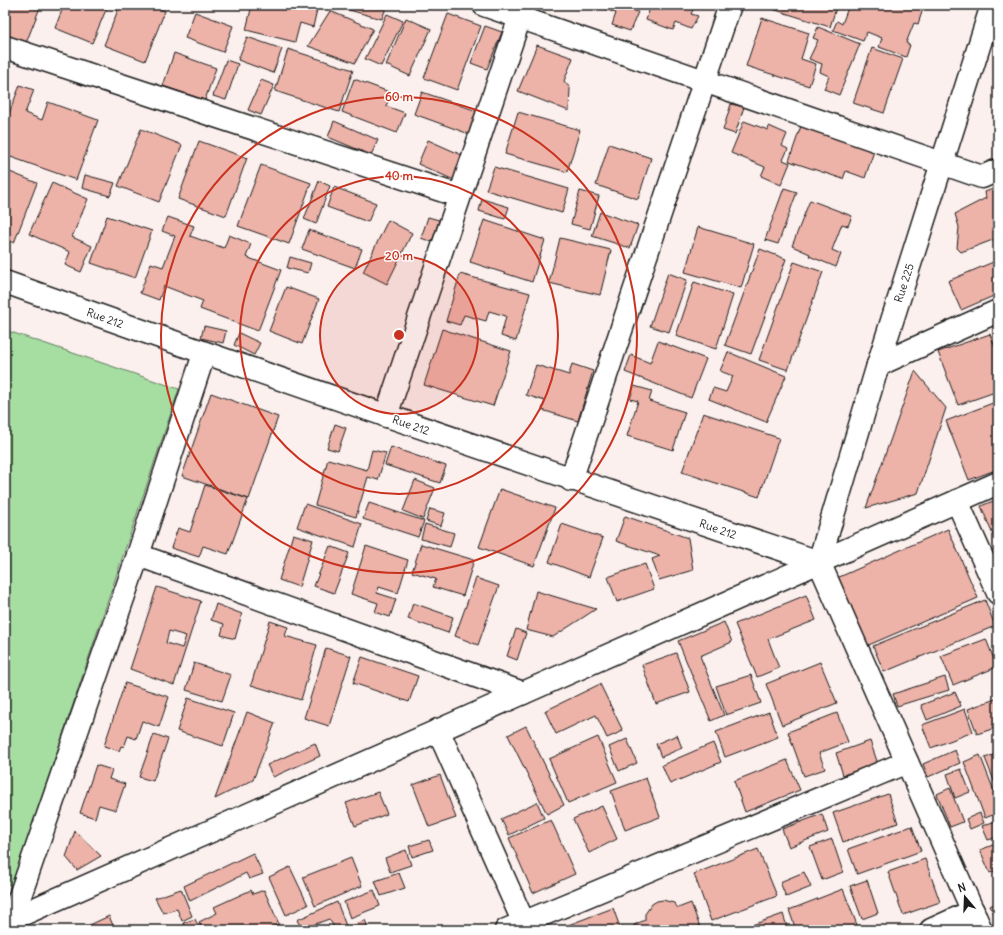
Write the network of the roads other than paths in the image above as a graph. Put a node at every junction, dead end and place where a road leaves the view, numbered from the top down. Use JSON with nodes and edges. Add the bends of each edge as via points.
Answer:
{"nodes":[{"id":1,"x":484,"y":5,"type":"edge"},
{"id":2,"x":730,"y":5,"type":"edge"},
{"id":3,"x":992,"y":5,"type":"edge"},
{"id":4,"x":522,"y":11,"type":"edge"},
{"id":5,"x":5,"y":47,"type":"edge"},
{"id":6,"x":705,"y":82,"type":"junction"},
{"id":7,"x":942,"y":164,"type":"junction"},
{"id":8,"x":998,"y":170,"type":"edge"},
{"id":9,"x":459,"y":196,"type":"junction"},
{"id":10,"x":5,"y":282,"type":"edge"},
{"id":11,"x":998,"y":311,"type":"edge"},
{"id":12,"x":204,"y":354,"type":"junction"},
{"id":13,"x":878,"y":365,"type":"junction"},
{"id":14,"x":386,"y":416,"type":"junction"},
{"id":15,"x":571,"y":480,"type":"junction"},
{"id":16,"x":998,"y":483,"type":"edge"},
{"id":17,"x":957,"y":501,"type":"junction"},
{"id":18,"x":138,"y":555,"type":"junction"},
{"id":19,"x":819,"y":562,"type":"junction"},
{"id":20,"x":998,"y":593,"type":"edge"},
{"id":21,"x":523,"y":693,"type":"junction"},
{"id":22,"x":438,"y":730,"type":"junction"},
{"id":23,"x":907,"y":762,"type":"junction"},
{"id":24,"x":977,"y":921,"type":"edge"},
{"id":25,"x":10,"y":922,"type":"edge"},
{"id":26,"x":519,"y":928,"type":"edge"},
{"id":27,"x":931,"y":930,"type":"edge"}],
"edges":[{"from":1,"to":4,"type":"street"},
{"from":2,"to":6,"type":"street"},
{"from":3,"to":7,"type":"street","name":"Rue 225"},
{"from":4,"to":6,"type":"street"},
{"from":4,"to":9,"type":"street"},
{"from":5,"to":9,"type":"street"},
{"from":6,"to":7,"type":"street"},
{"from":6,"to":15,"type":"street"},
{"from":7,"to":8,"type":"street","via":[[982,177]]},
{"from":7,"to":13,"type":"street","name":"Rue 225"},
{"from":9,"to":14,"type":"street"},
{"from":10,"to":12,"type":"street","name":"Rue 212"},
{"from":11,"to":13,"type":"street"},
{"from":12,"to":14,"type":"street","name":"Rue 212"},
{"from":12,"to":18,"type":"street"},
{"from":13,"to":19,"type":"street","name":"Rue 225"},
{"from":14,"to":15,"type":"street","name":"Rue 212"},
{"from":15,"to":19,"type":"street","name":"Rue 212"},
{"from":16,"to":17,"type":"street"},
{"from":17,"to":19,"type":"street"},
{"from":17,"to":20,"type":"street"},
{"from":18,"to":21,"type":"street"},
{"from":18,"to":25,"type":"street"},
{"from":19,"to":21,"type":"street"},
{"from":19,"to":23,"type":"street"},
{"from":21,"to":22,"type":"street"},
{"from":22,"to":25,"type":"street"},
{"from":22,"to":26,"type":"street"},
{"from":23,"to":24,"type":"street"},
{"from":23,"to":26,"type":"street"},
{"from":24,"to":27,"type":"street"}]}
